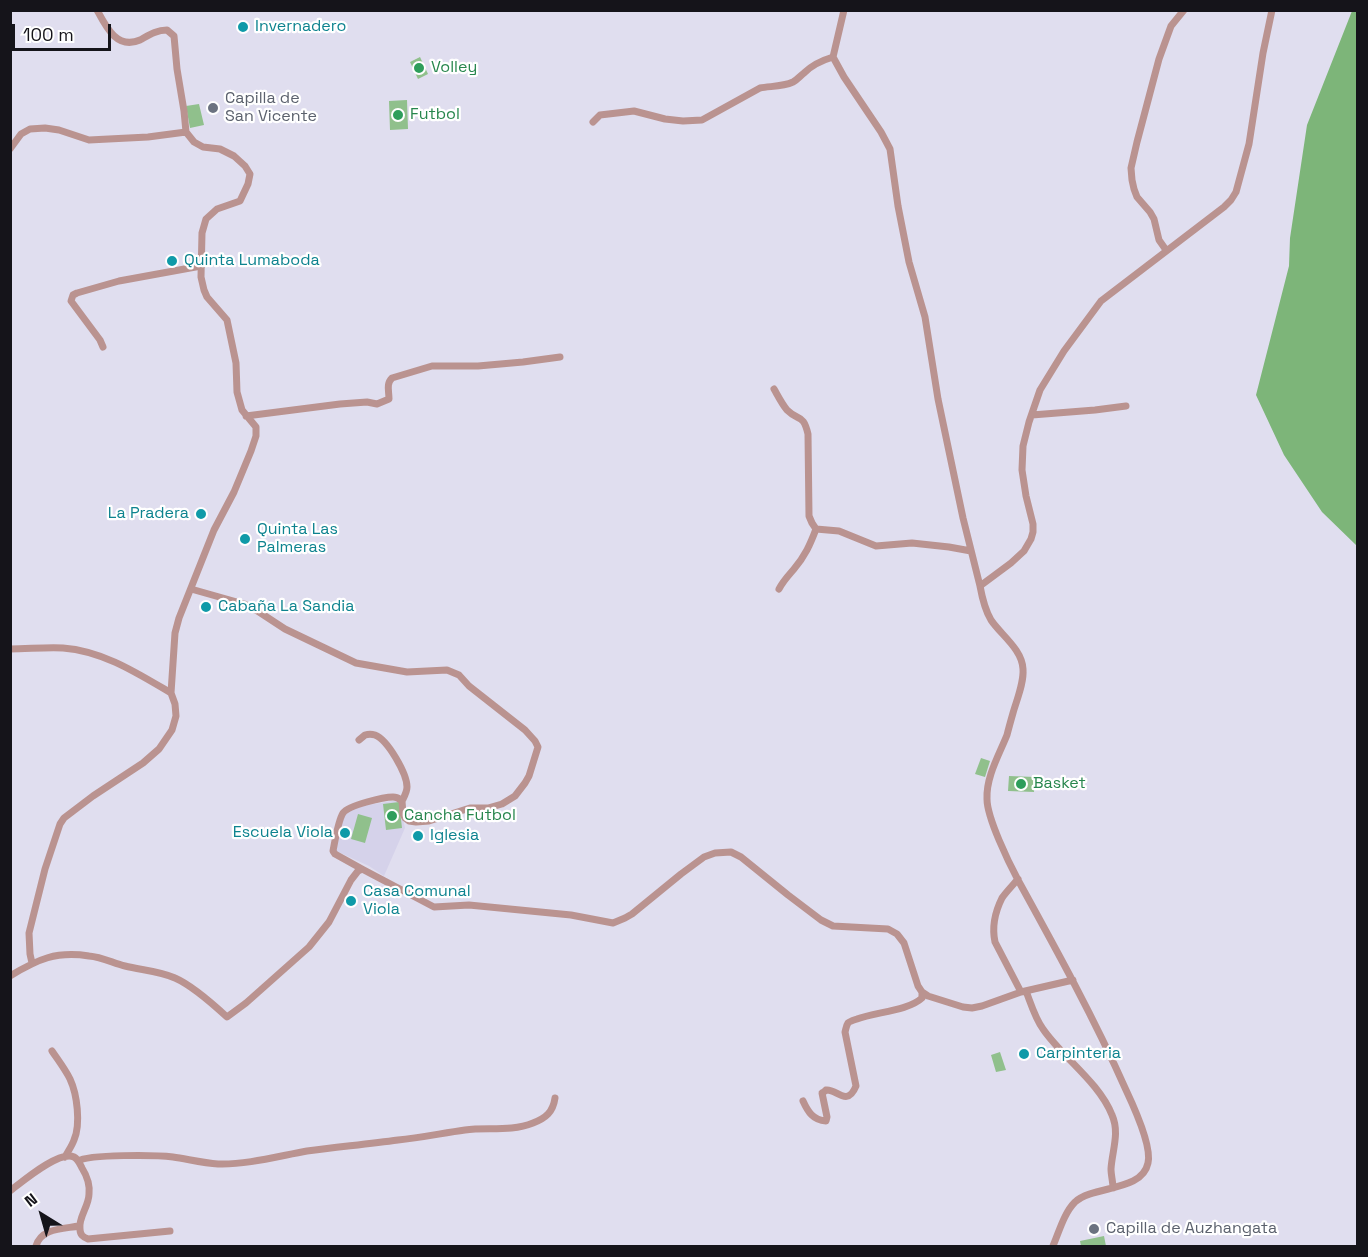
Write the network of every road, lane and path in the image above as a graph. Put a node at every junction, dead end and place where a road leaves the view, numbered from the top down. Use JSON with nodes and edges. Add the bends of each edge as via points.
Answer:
{"nodes":[{"id":1,"x":97,"y":10,"type":"edge"},
{"id":2,"x":844,"y":10,"type":"edge"},
{"id":3,"x":1184,"y":10,"type":"edge"},
{"id":4,"x":1272,"y":10,"type":"edge"},
{"id":5,"x":833,"y":57,"type":"junction"},
{"id":6,"x":593,"y":122,"type":"dead end"},
{"id":7,"x":186,"y":132,"type":"junction"},
{"id":8,"x":10,"y":149,"type":"edge"},
{"id":9,"x":1166,"y":250,"type":"junction"},
{"id":10,"x":201,"y":266,"type":"junction"},
{"id":11,"x":103,"y":347,"type":"dead end"},
{"id":12,"x":560,"y":357,"type":"dead end"},
{"id":13,"x":774,"y":389,"type":"dead end"},
{"id":14,"x":1126,"y":406,"type":"dead end"},
{"id":15,"x":1032,"y":415,"type":"junction"},
{"id":16,"x":246,"y":416,"type":"junction"},
{"id":17,"x":816,"y":529,"type":"junction"},
{"id":18,"x":971,"y":551,"type":"junction"},
{"id":19,"x":980,"y":586,"type":"junction"},
{"id":20,"x":190,"y":589,"type":"junction"},
{"id":21,"x":779,"y":589,"type":"dead end"},
{"id":22,"x":10,"y":649,"type":"edge"},
{"id":23,"x":171,"y":693,"type":"junction"},
{"id":24,"x":359,"y":740,"type":"dead end"},
{"id":25,"x":402,"y":801,"type":"junction"},
{"id":26,"x":362,"y":869,"type":"junction"},
{"id":27,"x":1018,"y":879,"type":"junction"},
{"id":28,"x":32,"y":963,"type":"junction"},
{"id":29,"x":10,"y":976,"type":"edge"},
{"id":30,"x":1073,"y":980,"type":"junction"},
{"id":31,"x":922,"y":992,"type":"junction"},
{"id":32,"x":1024,"y":992,"type":"junction"},
{"id":33,"x":52,"y":1051,"type":"dead end"},
{"id":34,"x":555,"y":1098,"type":"dead end"},
{"id":35,"x":803,"y":1101,"type":"dead end"},
{"id":36,"x":65,"y":1156,"type":"junction"},
{"id":37,"x":78,"y":1161,"type":"junction"},
{"id":38,"x":1113,"y":1188,"type":"junction"},
{"id":39,"x":10,"y":1191,"type":"edge"},
{"id":40,"x":79,"y":1226,"type":"junction"},
{"id":41,"x":170,"y":1231,"type":"dead end"},
{"id":42,"x":36,"y":1246,"type":"edge"},
{"id":43,"x":1053,"y":1246,"type":"edge"}],
"edges":[{"from":1,"to":7,"type":"street","via":[[116,39],[136,41],[163,30],[174,36]]},
{"from":2,"to":5,"type":"street"},
{"from":3,"to":9,"type":"street","via":[[1171,26],[1159,59],[1131,168],[1134,189],[1154,219]]},
{"from":4,"to":9,"type":"street","via":[[1249,144],[1236,192],[1224,207]]},
{"from":5,"to":6,"type":"street","via":[[794,82],[760,88],[702,120],[665,119],[634,111],[600,115]]},
{"from":5,"to":18,"type":"street","via":[[890,149],[906,251],[925,317],[938,399]]},
{"from":7,"to":8,"type":"street","via":[[89,140],[59,130],[30,129]]},
{"from":7,"to":10,"type":"street","via":[[203,147],[234,156],[249,174],[240,201],[217,209],[206,219]]},
{"from":9,"to":15,"type":"street","via":[[1095,308],[1041,390]]},
{"from":10,"to":11,"type":"street","via":[[119,281],[73,295],[72,301]]},
{"from":10,"to":16,"type":"street","via":[[207,297],[227,320],[237,392]]},
{"from":12,"to":16,"type":"street","via":[[478,366],[432,366],[392,378],[389,399],[377,404],[340,404]]},
{"from":13,"to":17,"type":"street","via":[[788,410],[806,424],[809,516]]},
{"from":14,"to":15,"type":"street"},
{"from":15,"to":19,"type":"street","via":[[1022,457],[1033,524],[1031,539],[1011,563]]},
{"from":16,"to":20,"type":"street","via":[[256,427],[256,436]]},
{"from":17,"to":18,"type":"street","via":[[838,531],[876,546],[912,543]]},
{"from":17,"to":21,"type":"street","via":[[810,548]]},
{"from":18,"to":19,"type":"street"},
{"from":19,"to":27,"type":"street","via":[[991,619],[1018,654],[1024,671],[987,800],[990,817]]},
{"from":20,"to":23,"type":"street","via":[[175,633]]},
{"from":20,"to":25,"type":"street","via":[[244,604],[285,629],[356,663],[407,672],[447,670],[459,675],[525,730],[538,747],[525,783],[502,804],[416,822],[405,818]]},
{"from":22,"to":23,"type":"street","via":[[63,648],[97,655]]},
{"from":23,"to":28,"type":"street","via":[[175,723],[159,749],[60,824],[29,933]]},
{"from":24,"to":25,"type":"street","via":[[365,735],[376,735],[389,747],[406,782]]},
{"from":25,"to":26,"type":"street","via":[[392,797],[356,805],[343,814],[333,851]]},
{"from":26,"to":28,"type":"street","via":[[309,947],[227,1017],[174,977],[91,956],[47,957]]},
{"from":26,"to":31,"type":"street","via":[[434,907],[468,905],[613,923],[632,914],[704,857],[731,852],[833,926],[888,929],[897,934]]},
{"from":27,"to":30,"type":"street"},
{"from":27,"to":32,"type":"street","via":[[1002,898],[993,934]]},
{"from":28,"to":29,"type":"street"},
{"from":30,"to":32,"type":"street"},
{"from":30,"to":38,"type":"street","via":[[1135,1110],[1149,1157],[1146,1171],[1137,1179]]},
{"from":31,"to":32,"type":"street","via":[[972,1008]]},
{"from":31,"to":35,"type":"street","via":[[917,1002],[867,1015],[847,1025],[845,1032],[856,1086],[848,1096],[828,1090],[822,1093],[826,1121],[814,1118]]},
{"from":32,"to":38,"type":"street","via":[[1041,1028],[1103,1098],[1113,1115]]},
{"from":33,"to":36,"type":"street","via":[[72,1082],[77,1106],[77,1130]]},
{"from":34,"to":37,"type":"street","via":[[554,1107],[542,1119],[514,1128],[468,1130],[226,1164],[170,1157],[101,1156]]},
{"from":36,"to":37,"type":"street"},
{"from":36,"to":39,"type":"street","via":[[46,1164]]},
{"from":37,"to":40,"type":"street","via":[[90,1191]]},
{"from":38,"to":43,"type":"street","via":[[1086,1195],[1076,1202]]},
{"from":40,"to":41,"type":"street","via":[[88,1239]]},
{"from":40,"to":42,"type":"street","via":[[45,1234]]}]}
